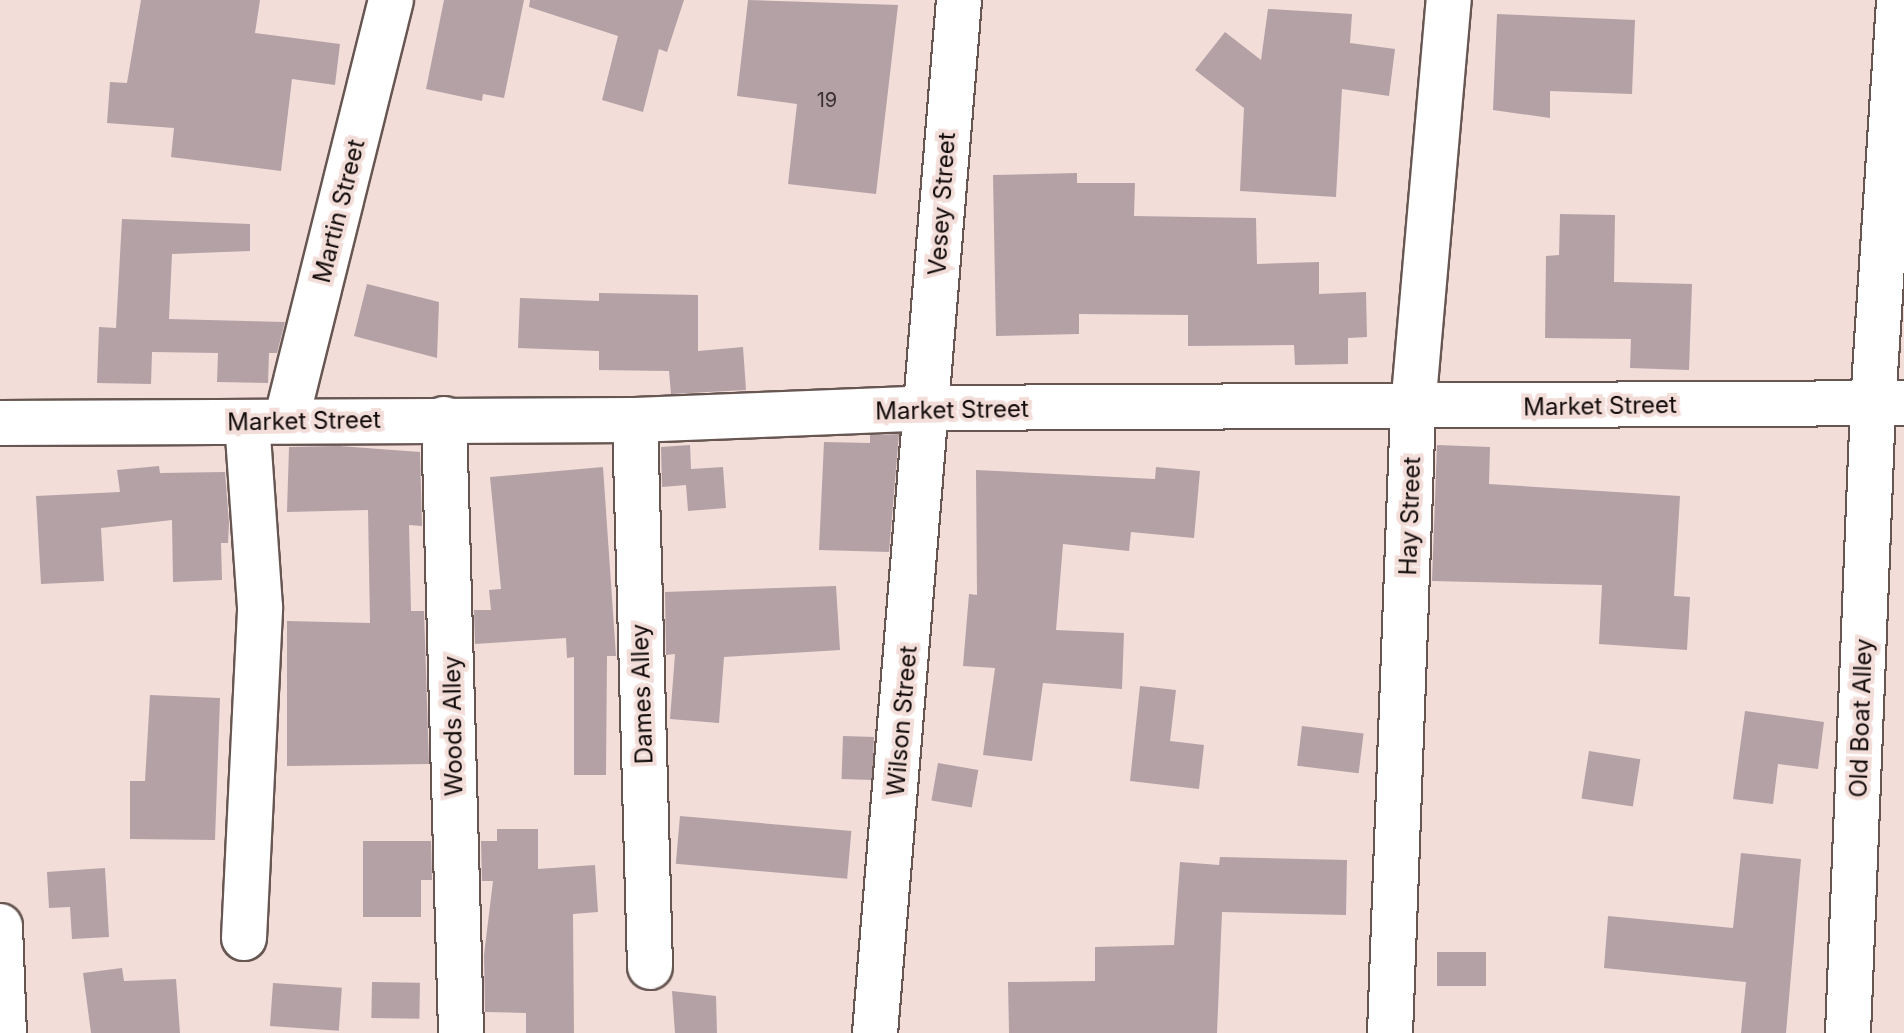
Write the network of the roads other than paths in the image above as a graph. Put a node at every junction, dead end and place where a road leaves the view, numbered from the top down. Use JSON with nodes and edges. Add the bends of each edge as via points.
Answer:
{"nodes":[{"id":1,"x":391,"y":0,"type":"edge"},
{"id":2,"x":959,"y":0,"type":"edge"},
{"id":3,"x":1449,"y":0,"type":"edge"},
{"id":4,"x":1899,"y":0,"type":"edge"},
{"id":5,"x":1888,"y":403,"type":"edge"},
{"id":6,"x":928,"y":408,"type":"junction"},
{"id":7,"x":1413,"y":408,"type":"junction"},
{"id":8,"x":444,"y":419,"type":"junction"},
{"id":9,"x":635,"y":420,"type":"junction"},
{"id":10,"x":266,"y":422,"type":"junction"},
{"id":11,"x":0,"y":423,"type":"edge"},
{"id":12,"x":0,"y":926,"type":"edge"},
{"id":13,"x":244,"y":938,"type":"dead end"},
{"id":14,"x":650,"y":967,"type":"dead end"},
{"id":15,"x":4,"y":1033,"type":"edge"},
{"id":16,"x":461,"y":1033,"type":"edge"},
{"id":17,"x":875,"y":1033,"type":"edge"},
{"id":18,"x":1390,"y":1033,"type":"edge"},
{"id":19,"x":1848,"y":1033,"type":"edge"}],
"edges":[{"from":1,"to":10,"type":"street","name":"Martin Street"},
{"from":2,"to":6,"type":"street","name":"Vesey Street"},
{"from":3,"to":7,"type":"street","name":"Hay Street"},
{"from":4,"to":5,"type":"street","name":"Old Boat Alley"},
{"from":5,"to":7,"type":"street","name":"Market Street"},
{"from":5,"to":19,"type":"street","name":"Old Boat Alley"},
{"from":6,"to":7,"type":"street","name":"Market Street"},
{"from":6,"to":9,"type":"street","name":"Market Street"},
{"from":6,"to":17,"type":"street","name":"Wilson Street"},
{"from":7,"to":18,"type":"street","name":"Hay Street"},
{"from":8,"to":9,"type":"street","name":"Market Street"},
{"from":8,"to":10,"type":"street","name":"Market Street"},
{"from":8,"to":16,"type":"street","name":"Woods Alley"},
{"from":9,"to":14,"type":"street","name":"Dames Alley"},
{"from":10,"to":11,"type":"street","name":"Market Street"},
{"from":10,"to":13,"type":"street","name":"Martin Street"},
{"from":12,"to":15,"type":"street"}]}
